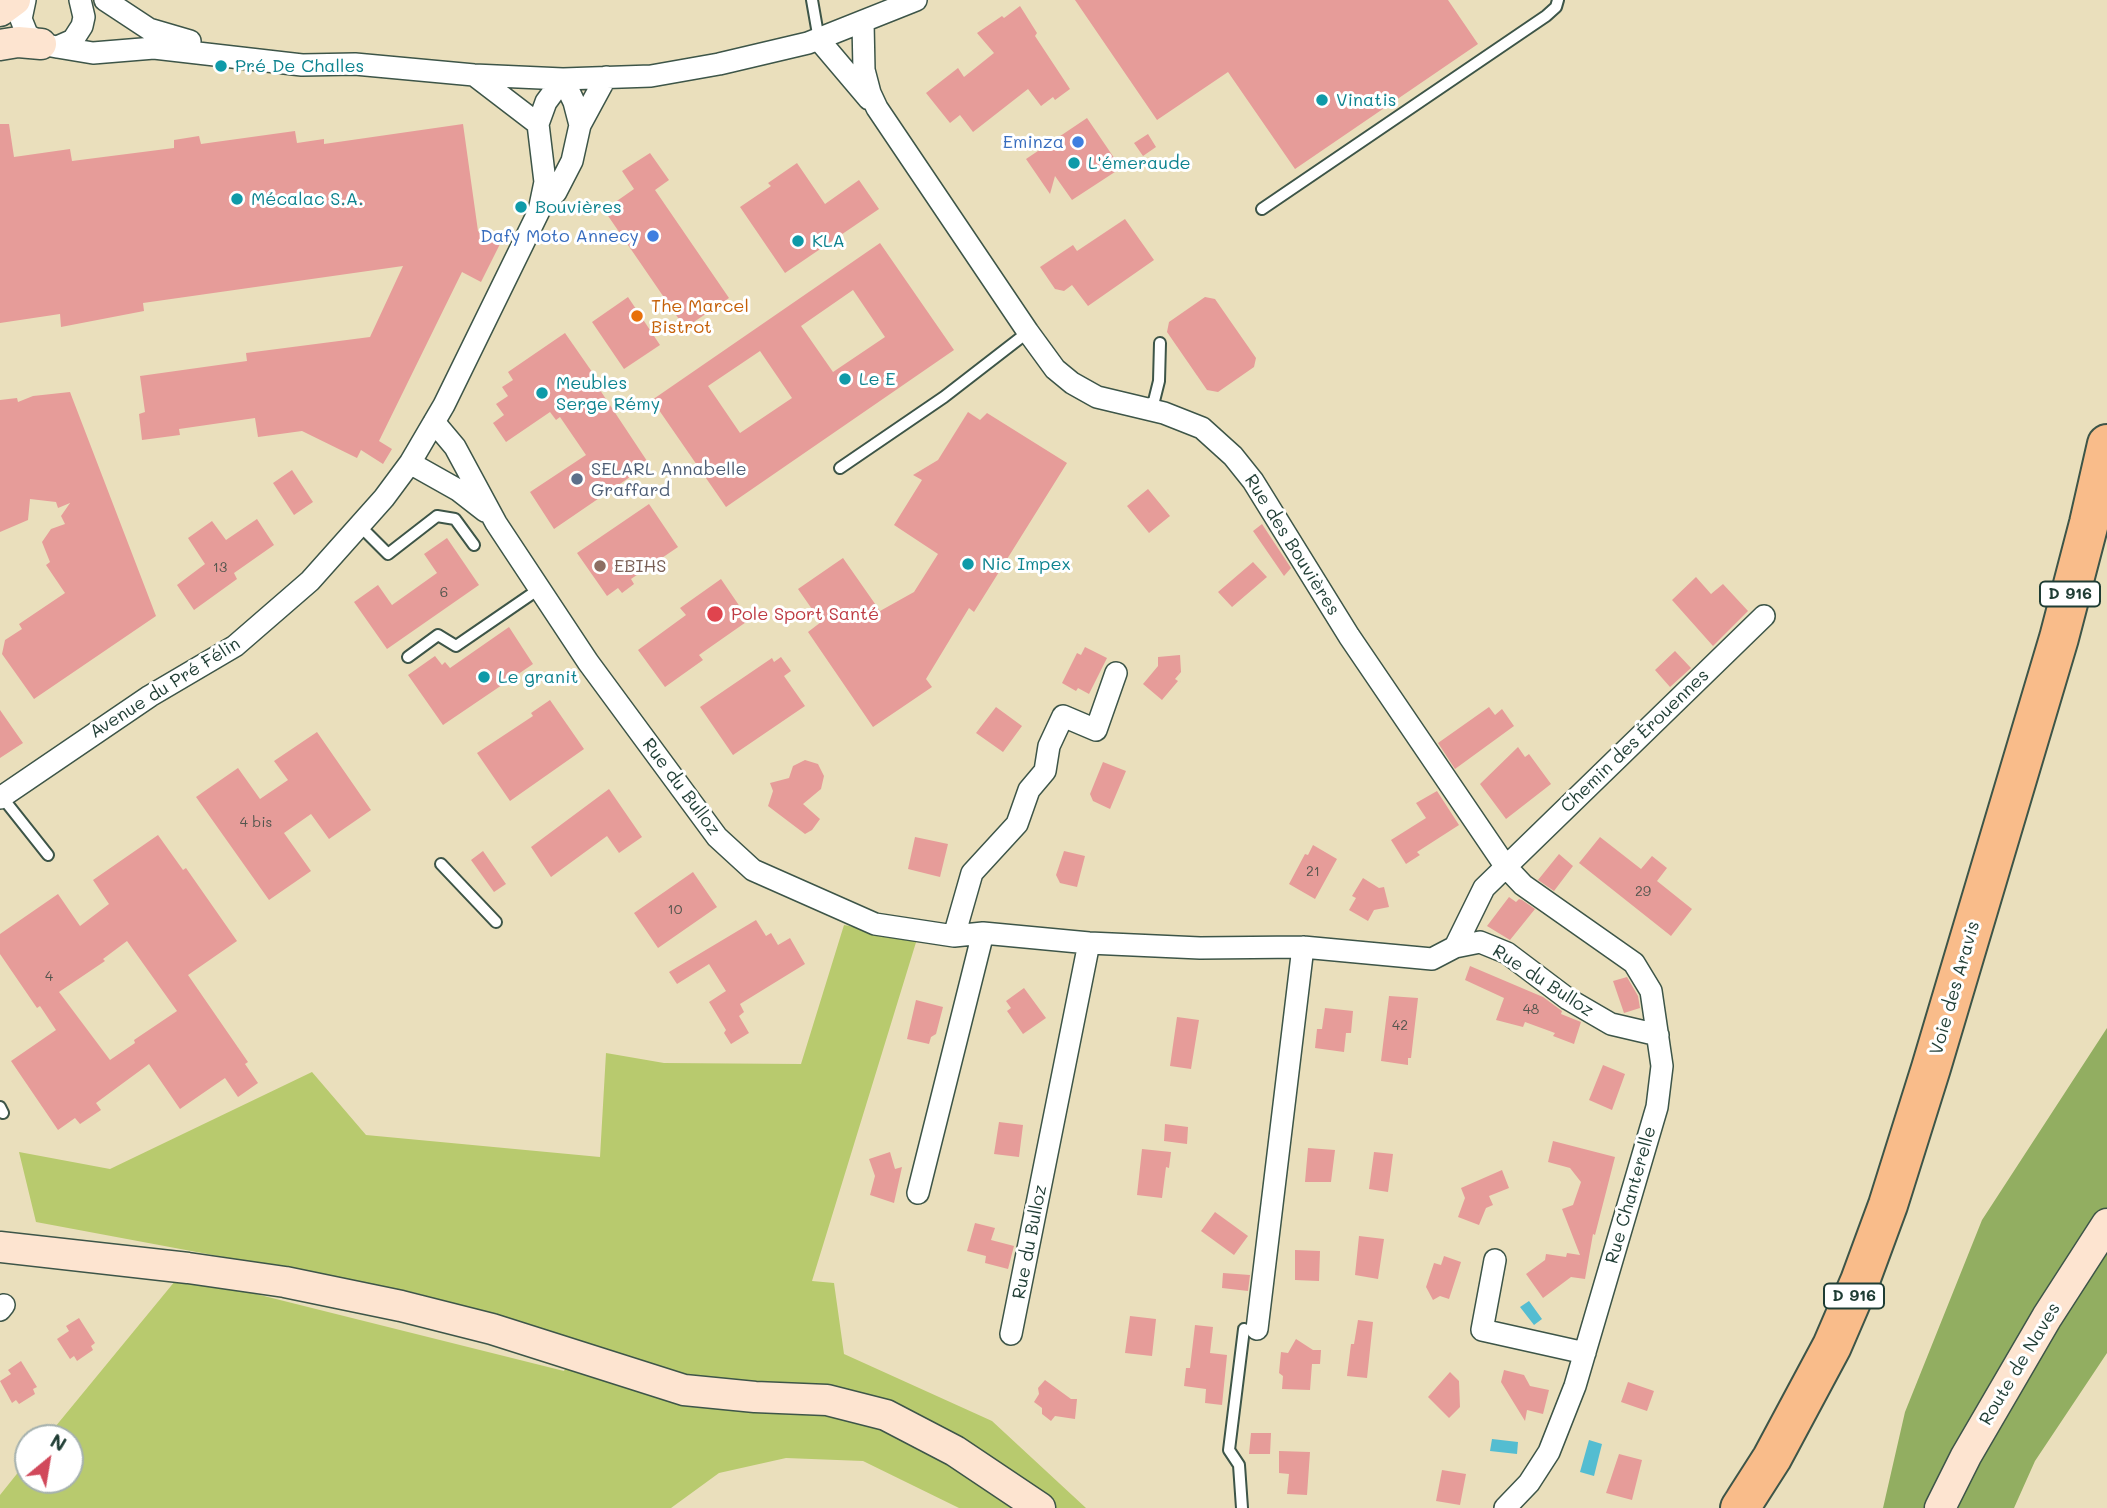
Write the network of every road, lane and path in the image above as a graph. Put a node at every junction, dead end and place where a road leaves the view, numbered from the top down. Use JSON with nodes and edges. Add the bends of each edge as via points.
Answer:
{"nodes":[{"id":1,"x":15,"y":0,"type":"edge"},
{"id":2,"x":25,"y":0,"type":"edge"},
{"id":3,"x":80,"y":0,"type":"edge"},
{"id":4,"x":105,"y":0,"type":"edge"},
{"id":5,"x":812,"y":0,"type":"edge"},
{"id":6,"x":916,"y":0,"type":"edge"},
{"id":7,"x":1558,"y":0,"type":"edge"},
{"id":8,"x":0,"y":11,"type":"edge"},
{"id":9,"x":863,"y":22,"type":"junction"},
{"id":10,"x":819,"y":40,"type":"junction"},
{"id":11,"x":0,"y":45,"type":"edge"},
{"id":12,"x":49,"y":45,"type":"junction"},
{"id":13,"x":355,"y":64,"type":"junction"},
{"id":14,"x":474,"y":75,"type":"junction"},
{"id":15,"x":606,"y":77,"type":"junction"},
{"id":16,"x":563,"y":79,"type":"junction"},
{"id":17,"x":877,"y":108,"type":"junction"},
{"id":18,"x":538,"y":124,"type":"junction"},
{"id":19,"x":580,"y":125,"type":"junction"},
{"id":20,"x":1262,"y":209,"type":"dead end"},
{"id":21,"x":539,"y":211,"type":"junction"},
{"id":22,"x":1028,"y":332,"type":"junction"},
{"id":23,"x":1160,"y":343,"type":"dead end"},
{"id":24,"x":1142,"y":408,"type":"junction"},
{"id":25,"x":434,"y":422,"type":"junction"},
{"id":26,"x":2107,"y":444,"type":"edge"},
{"id":27,"x":410,"y":463,"type":"junction"},
{"id":28,"x":840,"y":468,"type":"dead end"},
{"id":29,"x":496,"y":523,"type":"junction"},
{"id":30,"x":360,"y":526,"type":"junction"},
{"id":31,"x":474,"y":545,"type":"dead end"},
{"id":32,"x":539,"y":589,"type":"junction"},
{"id":33,"x":1764,"y":615,"type":"dead end"},
{"id":34,"x":408,"y":657,"type":"dead end"},
{"id":35,"x":1116,"y":673,"type":"dead end"},
{"id":36,"x":1,"y":798,"type":"edge"},
{"id":37,"x":48,"y":855,"type":"dead end"},
{"id":38,"x":441,"y":864,"type":"dead end"},
{"id":39,"x":1506,"y":867,"type":"junction"},
{"id":40,"x":496,"y":922,"type":"dead end"},
{"id":41,"x":983,"y":933,"type":"junction"},
{"id":42,"x":954,"y":936,"type":"junction"},
{"id":43,"x":1089,"y":943,"type":"junction"},
{"id":44,"x":1303,"y":947,"type":"junction"},
{"id":45,"x":1455,"y":947,"type":"junction"},
{"id":46,"x":1658,"y":1035,"type":"junction"},
{"id":47,"x":918,"y":1193,"type":"dead end"},
{"id":48,"x":2107,"y":1224,"type":"edge"},
{"id":49,"x":0,"y":1247,"type":"edge"},
{"id":50,"x":1495,"y":1260,"type":"dead end"},
{"id":51,"x":1251,"y":1329,"type":"joint"},
{"id":52,"x":1012,"y":1334,"type":"dead end"},
{"id":53,"x":1585,"y":1353,"type":"junction"},
{"id":54,"x":1040,"y":1508,"type":"edge"},
{"id":55,"x":1242,"y":1508,"type":"edge"},
{"id":56,"x":1505,"y":1508,"type":"edge"},
{"id":57,"x":1740,"y":1508,"type":"edge"},
{"id":58,"x":1940,"y":1508,"type":"edge"}],
"edges":[{"from":1,"to":8,"type":"main road"},
{"from":2,"to":12,"type":"street","via":[[23,27]]},
{"from":3,"to":12,"type":"street","via":[[82,26],[72,40]]},
{"from":4,"to":13,"type":"street","via":[[149,29],[184,40],[305,52]]},
{"from":5,"to":10,"type":"lane"},
{"from":6,"to":9,"type":"street"},
{"from":7,"to":20,"type":"lane","via":[[1546,16]]},
{"from":9,"to":10,"type":"street"},
{"from":9,"to":17,"type":"street","name":"Rue des Bouvières","via":[[864,70]]},
{"from":10,"to":15,"type":"street","via":[[651,76]]},
{"from":10,"to":17,"type":"street","name":"Rue des Bouvières"},
{"from":11,"to":12,"type":"main road"},
{"from":12,"to":13,"type":"street","via":[[93,53],[154,48],[302,65]]},
{"from":13,"to":14,"type":"street"},
{"from":14,"to":16,"type":"street"},
{"from":14,"to":18,"type":"street"},
{"from":15,"to":16,"type":"street"},
{"from":15,"to":19,"type":"street","name":"Avenue du Pré Félin"},
{"from":16,"to":18,"type":"street","via":[[545,102]]},
{"from":16,"to":19,"type":"street"},
{"from":17,"to":22,"type":"street","name":"Rue des Bouvières"},
{"from":18,"to":21,"type":"street","name":"Avenue du Pré Félin","via":[[545,182]]},
{"from":19,"to":21,"type":"street","name":"Avenue du Pré Félin","via":[[572,161],[556,192]]},
{"from":21,"to":25,"type":"street","name":"Avenue du Pré Félin"},
{"from":22,"to":24,"type":"street","name":"Rue des Bouvières","via":[[1055,369],[1083,390]]},
{"from":22,"to":28,"type":"lane"},
{"from":23,"to":24,"type":"lane","via":[[1154,401]]},
{"from":24,"to":39,"type":"street","name":"Rue des Bouvières","via":[[1202,428],[1244,468],[1349,636]]},
{"from":25,"to":27,"type":"street","name":"Avenue du Pré Félin"},
{"from":25,"to":29,"type":"street","name":"Rue du Bulloz","via":[[455,447]]},
{"from":26,"to":57,"type":"highway","name":"Voie des Aravis","number":"D 916","via":[[2059,638],[1888,1206],[1832,1346]]},
{"from":27,"to":29,"type":"street","name":"Rue du Bulloz","via":[[471,498]]},
{"from":27,"to":30,"type":"street","name":"Avenue du Pré Félin"},
{"from":29,"to":32,"type":"street","name":"Rue du Bulloz"},
{"from":30,"to":31,"type":"lane","via":[[388,554],[436,516],[455,519]]},
{"from":30,"to":36,"type":"street","name":"Avenue du Pré Félin","via":[[294,596],[235,646],[139,703]]},
{"from":32,"to":34,"type":"lane","via":[[456,646],[438,635]]},
{"from":32,"to":42,"type":"street","name":"Rue du Bulloz","via":[[717,837],[753,870],[875,924]]},
{"from":33,"to":39,"type":"street","name":"Chemin des Érouennes"},
{"from":35,"to":42,"type":"street","via":[[1096,730],[1063,716],[1049,746],[1045,771],[1029,790],[1017,824],[972,873]]},
{"from":36,"to":37,"type":"lane"},
{"from":38,"to":40,"type":"lane"},
{"from":39,"to":45,"type":"street","name":"Chemin des Érouennes","via":[[1484,888]]},
{"from":39,"to":46,"type":"street","name":"Rue des Bouvières","via":[[1523,885],[1634,963],[1651,991]]},
{"from":41,"to":42,"type":"street","name":"Rue du Bulloz"},
{"from":41,"to":43,"type":"street","name":"Rue du Bulloz"},
{"from":41,"to":47,"type":"street"},
{"from":43,"to":44,"type":"street","name":"Rue du Bulloz"},
{"from":43,"to":52,"type":"street","name":"Rue du Bulloz"},
{"from":44,"to":45,"type":"street","name":"Rue du Bulloz","via":[[1432,959]]},
{"from":44,"to":51,"type":"street"},
{"from":45,"to":46,"type":"street","name":"Rue du Bulloz","via":[[1480,942],[1507,953],[1568,999],[1611,1024]]},
{"from":46,"to":53,"type":"street","name":"Rue Chanterelle","via":[[1662,1066],[1657,1107]]},
{"from":48,"to":58,"type":"main road","name":"Route de Naves","via":[[2046,1317]]},
{"from":49,"to":54,"type":"main road","via":[[285,1282],[492,1329],[684,1390],[827,1400],[886,1415],[955,1451]]},
{"from":50,"to":53,"type":"street","via":[[1482,1330]]},
{"from":51,"to":55,"type":"lane","via":[[1228,1450],[1239,1465]]},
{"from":53,"to":56,"type":"street","name":"Rue Chanterelle","via":[[1549,1452]]}]}
